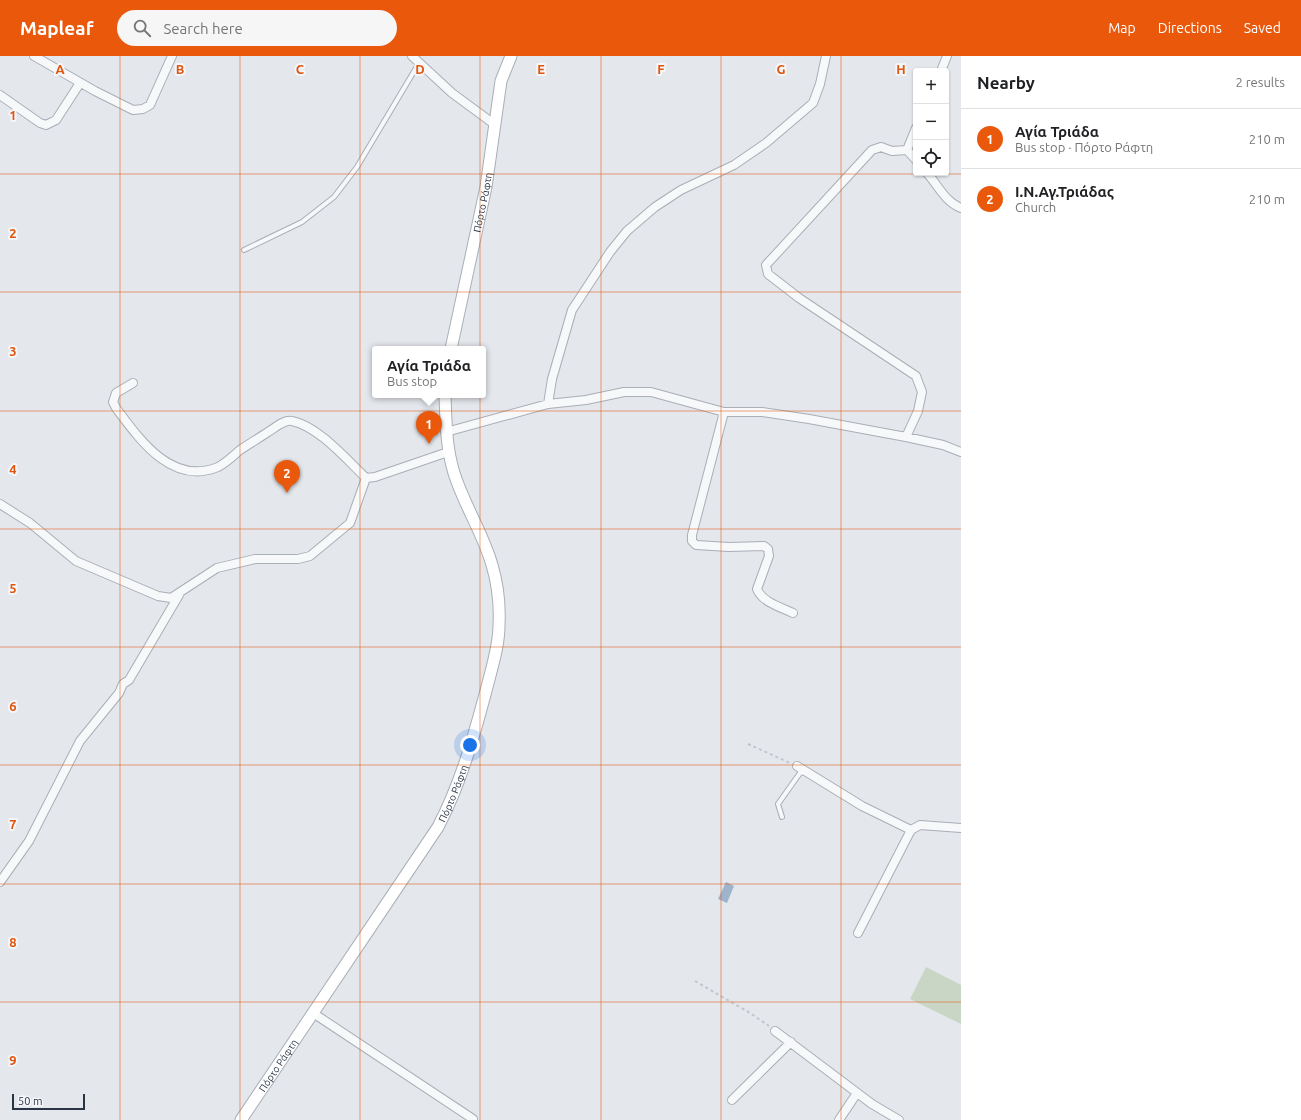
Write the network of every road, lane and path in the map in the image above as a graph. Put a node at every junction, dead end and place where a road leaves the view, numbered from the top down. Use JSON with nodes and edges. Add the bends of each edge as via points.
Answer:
{"nodes":[{"id":1,"x":34,"y":56,"type":"edge"},
{"id":2,"x":172,"y":56,"type":"edge"},
{"id":3,"x":412,"y":56,"type":"edge"},
{"id":4,"x":511,"y":56,"type":"edge"},
{"id":5,"x":826,"y":56,"type":"edge"},
{"id":6,"x":947,"y":56,"type":"edge"},
{"id":7,"x":419,"y":63,"type":"junction"},
{"id":8,"x":942,"y":68,"type":"edge"},
{"id":9,"x":80,"y":82,"type":"junction"},
{"id":10,"x":0,"y":95,"type":"edge"},
{"id":11,"x":494,"y":124,"type":"junction"},
{"id":12,"x":913,"y":135,"type":"edge"},
{"id":13,"x":907,"y":150,"type":"junction"},
{"id":14,"x":913,"y":157,"type":"edge"},
{"id":15,"x":930,"y":176,"type":"edge"},
{"id":16,"x":961,"y":208,"type":"edge"},
{"id":17,"x":244,"y":250,"type":"dead end"},
{"id":18,"x":452,"y":346,"type":"edge"},
{"id":19,"x":133,"y":383,"type":"dead end"},
{"id":20,"x":445,"y":398,"type":"edge"},
{"id":21,"x":548,"y":404,"type":"junction"},
{"id":22,"x":724,"y":412,"type":"junction"},
{"id":23,"x":446,"y":432,"type":"junction"},
{"id":24,"x":906,"y":437,"type":"junction"},
{"id":25,"x":448,"y":452,"type":"junction"},
{"id":26,"x":961,"y":452,"type":"edge"},
{"id":27,"x":366,"y":478,"type":"junction"},
{"id":28,"x":0,"y":504,"type":"edge"},
{"id":29,"x":179,"y":594,"type":"junction"},
{"id":30,"x":792,"y":613,"type":"dead end"},
{"id":31,"x":748,"y":744,"type":"dead end"},
{"id":32,"x":797,"y":766,"type":"joint"},
{"id":33,"x":806,"y":772,"type":"junction"},
{"id":34,"x":782,"y":817,"type":"dead end"},
{"id":35,"x":961,"y":828,"type":"edge"},
{"id":36,"x":911,"y":830,"type":"junction"},
{"id":37,"x":0,"y":882,"type":"edge"},
{"id":38,"x":858,"y":933,"type":"dead end"},
{"id":39,"x":695,"y":981,"type":"dead end"},
{"id":40,"x":313,"y":1013,"type":"junction"},
{"id":41,"x":775,"y":1031,"type":"joint"},
{"id":42,"x":791,"y":1042,"type":"junction"},
{"id":43,"x":857,"y":1093,"type":"junction"},
{"id":44,"x":732,"y":1100,"type":"dead end"},
{"id":45,"x":473,"y":1119,"type":"dead end"},
{"id":46,"x":241,"y":1120,"type":"edge"},
{"id":47,"x":839,"y":1120,"type":"edge"},
{"id":48,"x":900,"y":1120,"type":"edge"}],
"edges":[{"from":1,"to":9,"type":"street"},
{"from":2,"to":9,"type":"street","via":[[150,105],[143,109],[133,110]]},
{"from":3,"to":7,"type":"street"},
{"from":4,"to":11,"type":"main road","name":"Πόρτο Ράφτη","via":[[501,81]]},
{"from":5,"to":21,"type":"street","via":[[813,103],[766,143],[734,165],[681,190],[655,207],[627,231],[610,252],[572,310]]},
{"from":6,"to":8,"type":"street"},
{"from":7,"to":11,"type":"street","via":[[452,93]]},
{"from":7,"to":17,"type":"lane","via":[[357,167],[334,197],[302,222]]},
{"from":9,"to":10,"type":"street","via":[[56,120],[46,125]]},
{"from":11,"to":18,"type":"main road","name":"Πόρτο Ράφτη","via":[[485,193]]},
{"from":12,"to":13,"type":"street"},
{"from":13,"to":14,"type":"street"},
{"from":13,"to":24,"type":"street","via":[[892,151],[881,146],[872,150],[766,265],[768,274],[799,298],[916,376],[922,392],[918,411]]},
{"from":15,"to":16,"type":"street","via":[[945,196]]},
{"from":19,"to":27,"type":"street","via":[[116,393],[113,402],[116,408],[149,450],[165,462],[184,470],[218,467],[283,422],[291,420],[313,429]]},
{"from":20,"to":23,"type":"main road","name":"Πόρτο Ράφτη"},
{"from":21,"to":22,"type":"street","via":[[624,392],[651,392]]},
{"from":21,"to":23,"type":"street"},
{"from":22,"to":24,"type":"street","via":[[762,412]]},
{"from":22,"to":30,"type":"street","via":[[692,541],[696,545],[764,546],[768,549],[769,556],[757,589],[766,600]]},
{"from":23,"to":25,"type":"main road","name":"Πόρτο Ράφτη"},
{"from":24,"to":26,"type":"street","via":[[943,445]]},
{"from":25,"to":27,"type":"street"},
{"from":25,"to":40,"type":"main road","name":"Πόρτο Ράφτη","via":[[454,474],[493,566],[500,606],[497,648],[477,726],[450,804],[438,827]]},
{"from":27,"to":29,"type":"street","via":[[350,523],[310,556],[298,559],[255,558],[217,568]]},
{"from":28,"to":29,"type":"street","via":[[30,523],[76,561],[158,596],[171,598]]},
{"from":29,"to":37,"type":"street","via":[[129,680],[123,684],[119,693],[80,741],[29,841]]},
{"from":31,"to":32,"type":"path"},
{"from":32,"to":33,"type":"street"},
{"from":33,"to":34,"type":"lane","via":[[800,773],[778,804]]},
{"from":33,"to":36,"type":"street","via":[[862,806]]},
{"from":35,"to":36,"type":"street","via":[[920,825]]},
{"from":36,"to":38,"type":"street"},
{"from":39,"to":41,"type":"path","via":[[750,1012]]},
{"from":40,"to":45,"type":"street"},
{"from":40,"to":46,"type":"main road","name":"Πόρτο Ράφτη"},
{"from":41,"to":42,"type":"street"},
{"from":42,"to":43,"type":"street"},
{"from":42,"to":44,"type":"street"},
{"from":43,"to":47,"type":"street"},
{"from":43,"to":48,"type":"street"}]}
